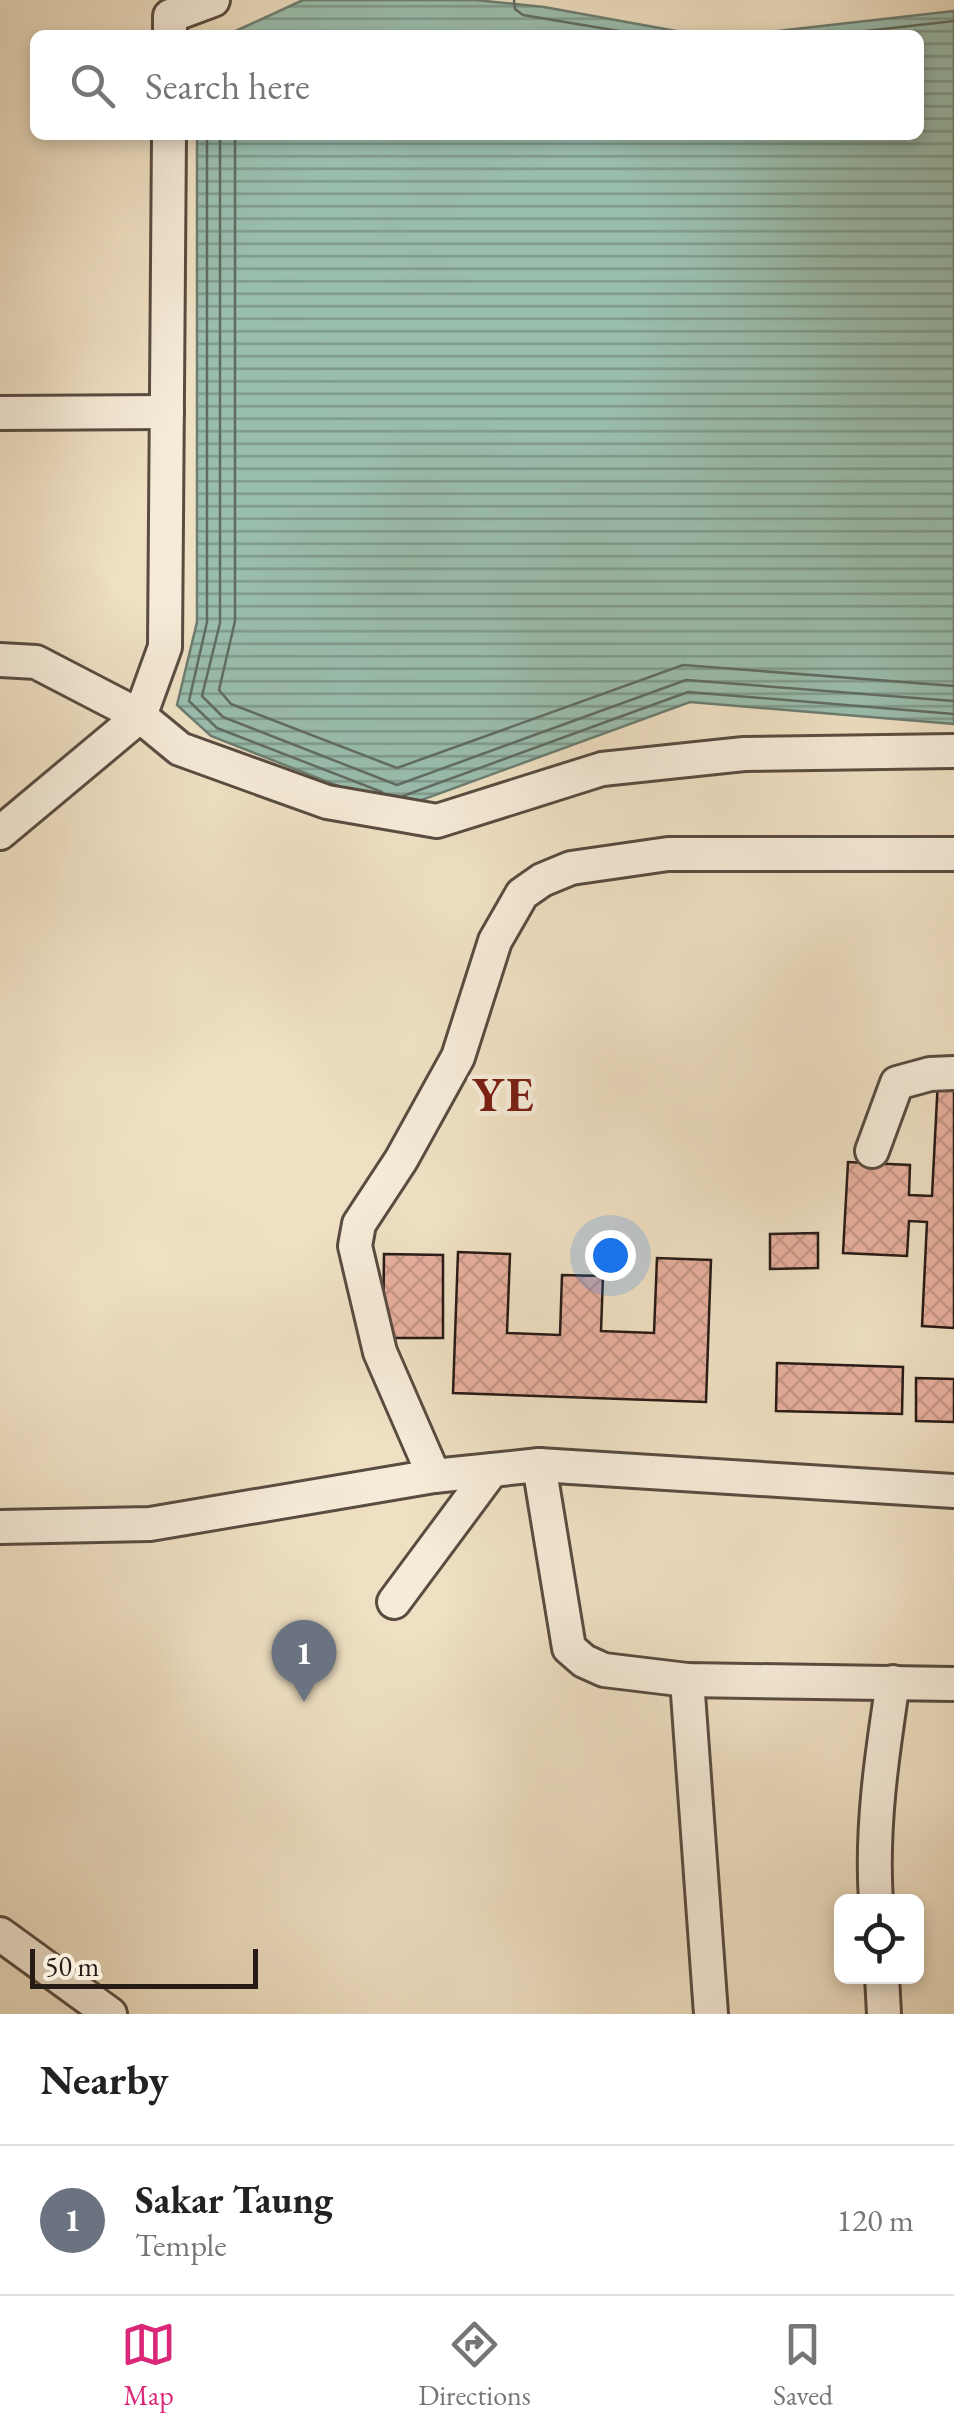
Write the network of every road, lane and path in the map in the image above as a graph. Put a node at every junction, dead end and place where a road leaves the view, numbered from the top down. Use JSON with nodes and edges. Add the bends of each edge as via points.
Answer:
{"nodes":[{"id":1,"x":213,"y":0,"type":"edge"},
{"id":2,"x":173,"y":17,"type":"edge"},
{"id":3,"x":169,"y":140,"type":"edge"},
{"id":4,"x":168,"y":412,"type":"junction"},
{"id":5,"x":0,"y":413,"type":"edge"},
{"id":6,"x":0,"y":660,"type":"edge"},
{"id":7,"x":140,"y":716,"type":"junction"},
{"id":8,"x":954,"y":752,"type":"edge"},
{"id":9,"x":0,"y":834,"type":"edge"},
{"id":10,"x":954,"y":854,"type":"edge"},
{"id":11,"x":954,"y":1073,"type":"edge"},
{"id":12,"x":872,"y":1151,"type":"dead end"},
{"id":13,"x":539,"y":1465,"type":"junction"},
{"id":14,"x":492,"y":1470,"type":"junction"},
{"id":15,"x":434,"y":1476,"type":"junction"},
{"id":16,"x":954,"y":1491,"type":"edge"},
{"id":17,"x":0,"y":1528,"type":"edge"},
{"id":18,"x":394,"y":1602,"type":"dead end"},
{"id":19,"x":687,"y":1680,"type":"junction"},
{"id":20,"x":894,"y":1682,"type":"junction"},
{"id":21,"x":954,"y":1684,"type":"edge"},
{"id":22,"x":876,"y":1894,"type":"edge"},
{"id":23,"x":0,"y":1934,"type":"edge"},
{"id":24,"x":882,"y":1984,"type":"edge"},
{"id":25,"x":110,"y":2014,"type":"edge"},
{"id":26,"x":710,"y":2014,"type":"edge"},
{"id":27,"x":884,"y":2014,"type":"edge"}],
"edges":[{"from":1,"to":2,"type":"street"},
{"from":3,"to":4,"type":"street"},
{"from":4,"to":5,"type":"street"},
{"from":4,"to":7,"type":"street","via":[[164,647]]},
{"from":6,"to":7,"type":"street","via":[[36,662]]},
{"from":7,"to":8,"type":"street","via":[[180,748],[327,802],[437,821],[602,769],[744,754]]},
{"from":7,"to":9,"type":"street"},
{"from":10,"to":15,"type":"street","via":[[668,854],[572,868],[522,894],[495,941],[458,1056],[359,1224],[354,1246],[380,1352]]},
{"from":11,"to":12,"type":"street","via":[[898,1083]]},
{"from":13,"to":14,"type":"street"},
{"from":13,"to":16,"type":"street"},
{"from":13,"to":19,"type":"street","via":[[568,1648],[604,1670]]},
{"from":14,"to":15,"type":"street"},
{"from":14,"to":18,"type":"street"},
{"from":15,"to":17,"type":"street","via":[[150,1524]]},
{"from":19,"to":20,"type":"street"},
{"from":19,"to":26,"type":"street"},
{"from":20,"to":21,"type":"street"},
{"from":20,"to":22,"type":"street","via":[[879,1772]]},
{"from":23,"to":25,"type":"street"},
{"from":24,"to":27,"type":"street"}]}
